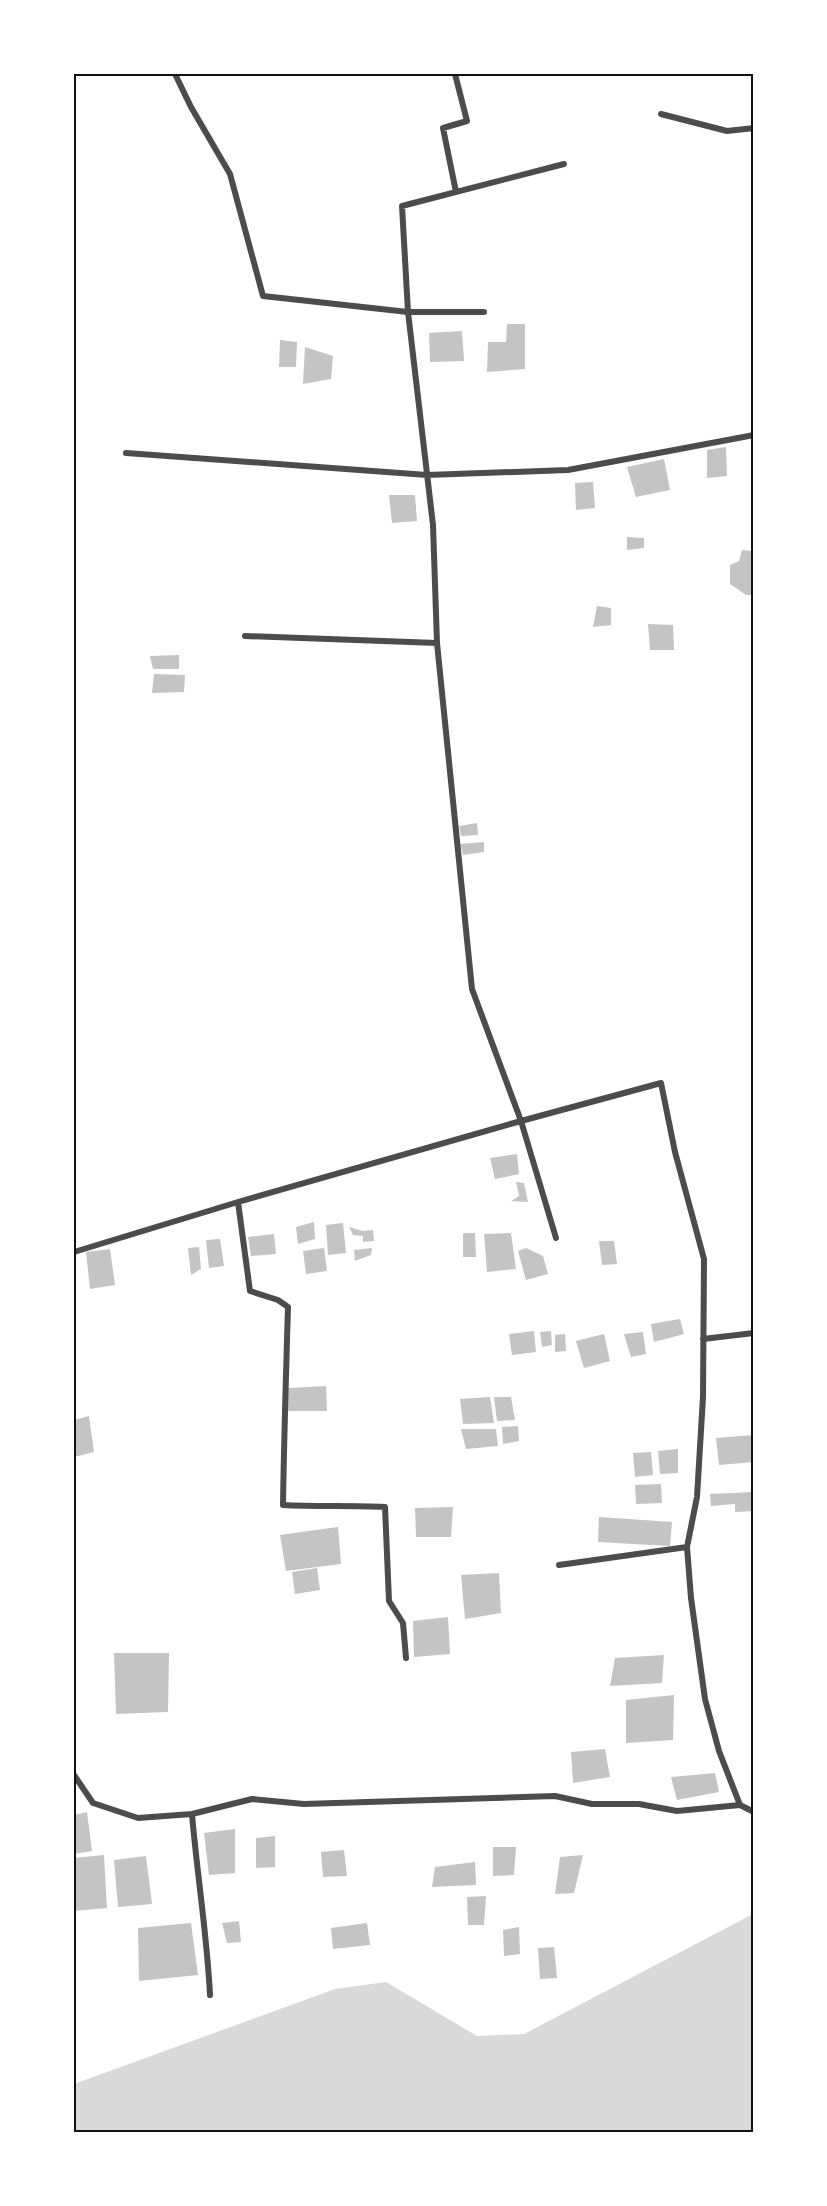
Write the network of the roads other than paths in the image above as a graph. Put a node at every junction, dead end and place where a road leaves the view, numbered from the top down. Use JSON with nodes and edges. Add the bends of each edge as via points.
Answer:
{"nodes":[{"id":1,"x":175,"y":74,"type":"edge"},
{"id":2,"x":455,"y":74,"type":"edge"},
{"id":3,"x":661,"y":114,"type":"dead end"},
{"id":4,"x":753,"y":128,"type":"edge"},
{"id":5,"x":564,"y":164,"type":"dead end"},
{"id":6,"x":456,"y":192,"type":"junction"},
{"id":7,"x":408,"y":312,"type":"junction"},
{"id":8,"x":484,"y":312,"type":"dead end"},
{"id":9,"x":753,"y":435,"type":"edge"},
{"id":10,"x":126,"y":453,"type":"dead end"},
{"id":11,"x":427,"y":475,"type":"junction"},
{"id":12,"x":245,"y":636,"type":"dead end"},
{"id":13,"x":437,"y":643,"type":"junction"},
{"id":14,"x":521,"y":1121,"type":"junction"},
{"id":15,"x":238,"y":1202,"type":"junction"},
{"id":16,"x":556,"y":1238,"type":"dead end"},
{"id":17,"x":74,"y":1252,"type":"edge"},
{"id":18,"x":753,"y":1333,"type":"edge"},
{"id":19,"x":703,"y":1339,"type":"junction"},
{"id":20,"x":687,"y":1547,"type":"junction"},
{"id":21,"x":559,"y":1565,"type":"dead end"},
{"id":22,"x":406,"y":1658,"type":"dead end"},
{"id":23,"x":74,"y":1775,"type":"edge"},
{"id":24,"x":740,"y":1805,"type":"junction"},
{"id":25,"x":753,"y":1812,"type":"edge"},
{"id":26,"x":192,"y":1814,"type":"junction"},
{"id":27,"x":210,"y":1995,"type":"dead end"}],
"edges":[{"from":1,"to":7,"type":"street","via":[[231,174],[263,296]]},
{"from":2,"to":6,"type":"street","via":[[467,121],[443,128]]},
{"from":3,"to":4,"type":"street","via":[[727,131]]},
{"from":5,"to":6,"type":"street"},
{"from":6,"to":7,"type":"street","via":[[402,206]]},
{"from":7,"to":8,"type":"street"},
{"from":7,"to":11,"type":"street"},
{"from":9,"to":11,"type":"street","via":[[568,470]]},
{"from":10,"to":11,"type":"street"},
{"from":11,"to":13,"type":"street","via":[[433,525]]},
{"from":12,"to":13,"type":"street"},
{"from":13,"to":14,"type":"street","via":[[471,989]]},
{"from":14,"to":15,"type":"street"},
{"from":14,"to":16,"type":"street"},
{"from":14,"to":19,"type":"street","via":[[662,1083],[675,1152],[704,1259]]},
{"from":15,"to":17,"type":"street"},
{"from":15,"to":22,"type":"street","via":[[250,1292],[288,1307],[282,1505],[385,1507],[389,1600],[403,1623]]},
{"from":18,"to":19,"type":"street"},
{"from":19,"to":20,"type":"street","via":[[697,1497]]},
{"from":20,"to":21,"type":"street"},
{"from":20,"to":24,"type":"street","via":[[705,1699],[719,1751]]},
{"from":23,"to":26,"type":"street","via":[[93,1803],[138,1818]]},
{"from":24,"to":25,"type":"street"},
{"from":24,"to":26,"type":"street","via":[[677,1811],[639,1804],[592,1804],[555,1796],[304,1804],[252,1799]]},
{"from":26,"to":27,"type":"street"}]}
